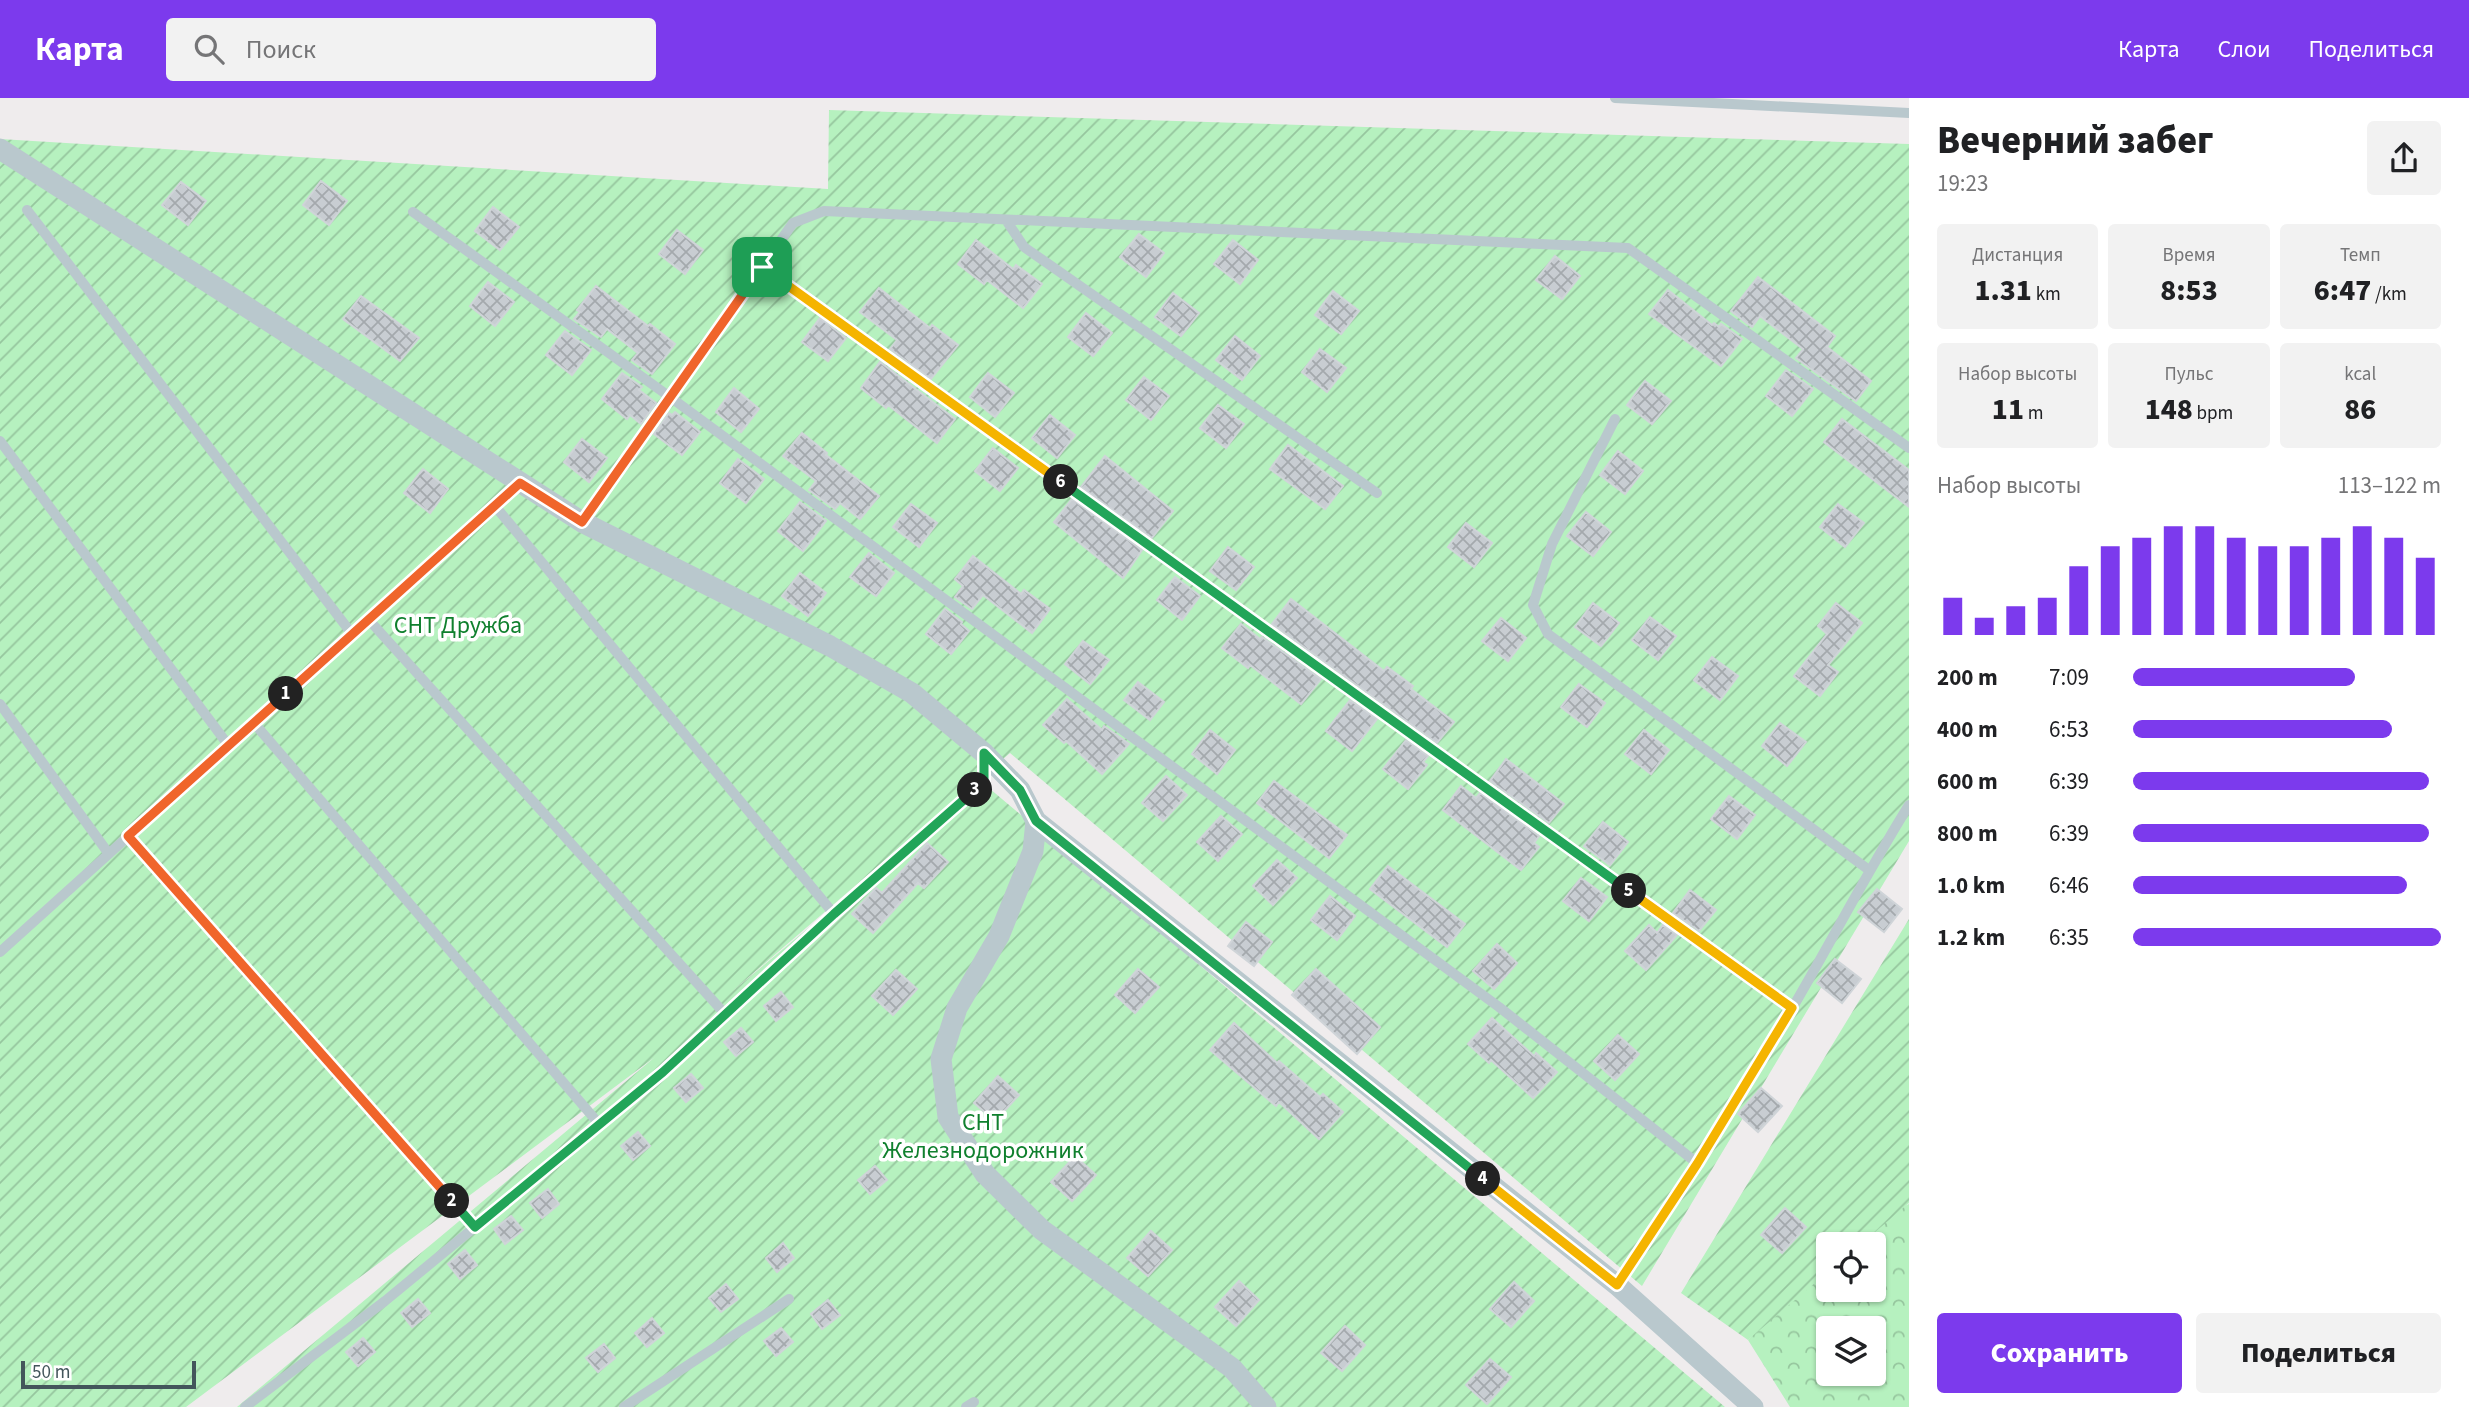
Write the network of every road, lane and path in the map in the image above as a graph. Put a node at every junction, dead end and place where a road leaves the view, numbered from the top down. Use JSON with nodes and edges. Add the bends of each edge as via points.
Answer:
{"nodes":[{"id":1,"x":1615,"y":98,"type":"edge"},
{"id":2,"x":1909,"y":113,"type":"edge"},
{"id":3,"x":0,"y":149,"type":"edge"},
{"id":4,"x":27,"y":210,"type":"dead end"},
{"id":5,"x":412,"y":212,"type":"dead end"},
{"id":6,"x":1006,"y":220,"type":"junction"},
{"id":7,"x":762,"y":267,"type":"junction"},
{"id":8,"x":670,"y":397,"type":"junction"},
{"id":9,"x":1615,"y":419,"type":"dead end"},
{"id":10,"x":0,"y":441,"type":"edge"},
{"id":11,"x":1909,"y":448,"type":"edge"},
{"id":12,"x":520,"y":483,"type":"junction"},
{"id":13,"x":1377,"y":493,"type":"dead end"},
{"id":14,"x":495,"y":506,"type":"junction"},
{"id":15,"x":582,"y":522,"type":"junction"},
{"id":16,"x":369,"y":620,"type":"junction"},
{"id":17,"x":352,"y":635,"type":"junction"},
{"id":18,"x":0,"y":704,"type":"edge"},
{"id":19,"x":254,"y":723,"type":"junction"},
{"id":20,"x":229,"y":746,"type":"junction"},
{"id":21,"x":984,"y":753,"type":"junction"},
{"id":22,"x":1909,"y":805,"type":"edge"},
{"id":23,"x":1036,"y":821,"type":"junction"},
{"id":24,"x":128,"y":836,"type":"junction"},
{"id":25,"x":109,"y":854,"type":"junction"},
{"id":26,"x":1869,"y":870,"type":"junction"},
{"id":27,"x":834,"y":914,"type":"junction"},
{"id":28,"x":0,"y":952,"type":"edge"},
{"id":29,"x":1792,"y":1008,"type":"junction"},
{"id":30,"x":726,"y":1014,"type":"junction"},
{"id":31,"x":600,"y":1125,"type":"junction"},
{"id":32,"x":1697,"y":1164,"type":"junction"},
{"id":33,"x":475,"y":1227,"type":"junction"},
{"id":34,"x":1617,"y":1285,"type":"junction"},
{"id":35,"x":789,"y":1299,"type":"dead end"},
{"id":36,"x":245,"y":1407,"type":"edge"},
{"id":37,"x":624,"y":1407,"type":"edge"},
{"id":38,"x":1266,"y":1407,"type":"edge"},
{"id":39,"x":1753,"y":1407,"type":"edge"}],
"edges":[{"from":1,"to":2,"type":"lane"},
{"from":3,"to":12,"type":"street"},
{"from":4,"to":17,"type":"lane"},
{"from":5,"to":8,"type":"lane"},
{"from":6,"to":7,"type":"lane","via":[[824,211],[793,223]]},
{"from":6,"to":11,"type":"lane","via":[[1628,248]]},
{"from":6,"to":13,"type":"lane","via":[[1024,247]]},
{"from":7,"to":8,"type":"lane"},
{"from":7,"to":29,"type":"lane"},
{"from":8,"to":15,"type":"lane"},
{"from":8,"to":32,"type":"lane","via":[[1488,998]]},
{"from":9,"to":26,"type":"lane","via":[[1552,544],[1533,605],[1548,634]]},
{"from":10,"to":20,"type":"lane"},
{"from":12,"to":14,"type":"lane"},
{"from":12,"to":15,"type":"street"},
{"from":14,"to":16,"type":"lane"},
{"from":14,"to":27,"type":"lane"},
{"from":15,"to":21,"type":"street","via":[[830,646],[912,694]]},
{"from":16,"to":17,"type":"lane"},
{"from":16,"to":30,"type":"lane"},
{"from":17,"to":19,"type":"lane"},
{"from":18,"to":25,"type":"lane"},
{"from":19,"to":20,"type":"lane"},
{"from":19,"to":31,"type":"lane"},
{"from":20,"to":24,"type":"lane"},
{"from":21,"to":23,"type":"street","via":[[1020,790]]},
{"from":21,"to":27,"type":"lane","via":[[984,783]]},
{"from":22,"to":26,"type":"lane"},
{"from":23,"to":34,"type":"street"},
{"from":23,"to":38,"type":"street","via":[[1033,851],[999,936],[957,1008],[941,1059],[948,1116],[985,1174],[1041,1230],[1232,1368]]},
{"from":24,"to":25,"type":"lane"},
{"from":24,"to":33,"type":"lane"},
{"from":25,"to":28,"type":"lane"},
{"from":26,"to":29,"type":"lane"},
{"from":27,"to":30,"type":"lane"},
{"from":29,"to":32,"type":"lane"},
{"from":30,"to":31,"type":"lane"},
{"from":31,"to":33,"type":"lane"},
{"from":32,"to":34,"type":"lane"},
{"from":33,"to":36,"type":"lane"},
{"from":34,"to":39,"type":"street"},
{"from":35,"to":37,"type":"lane"}]}
